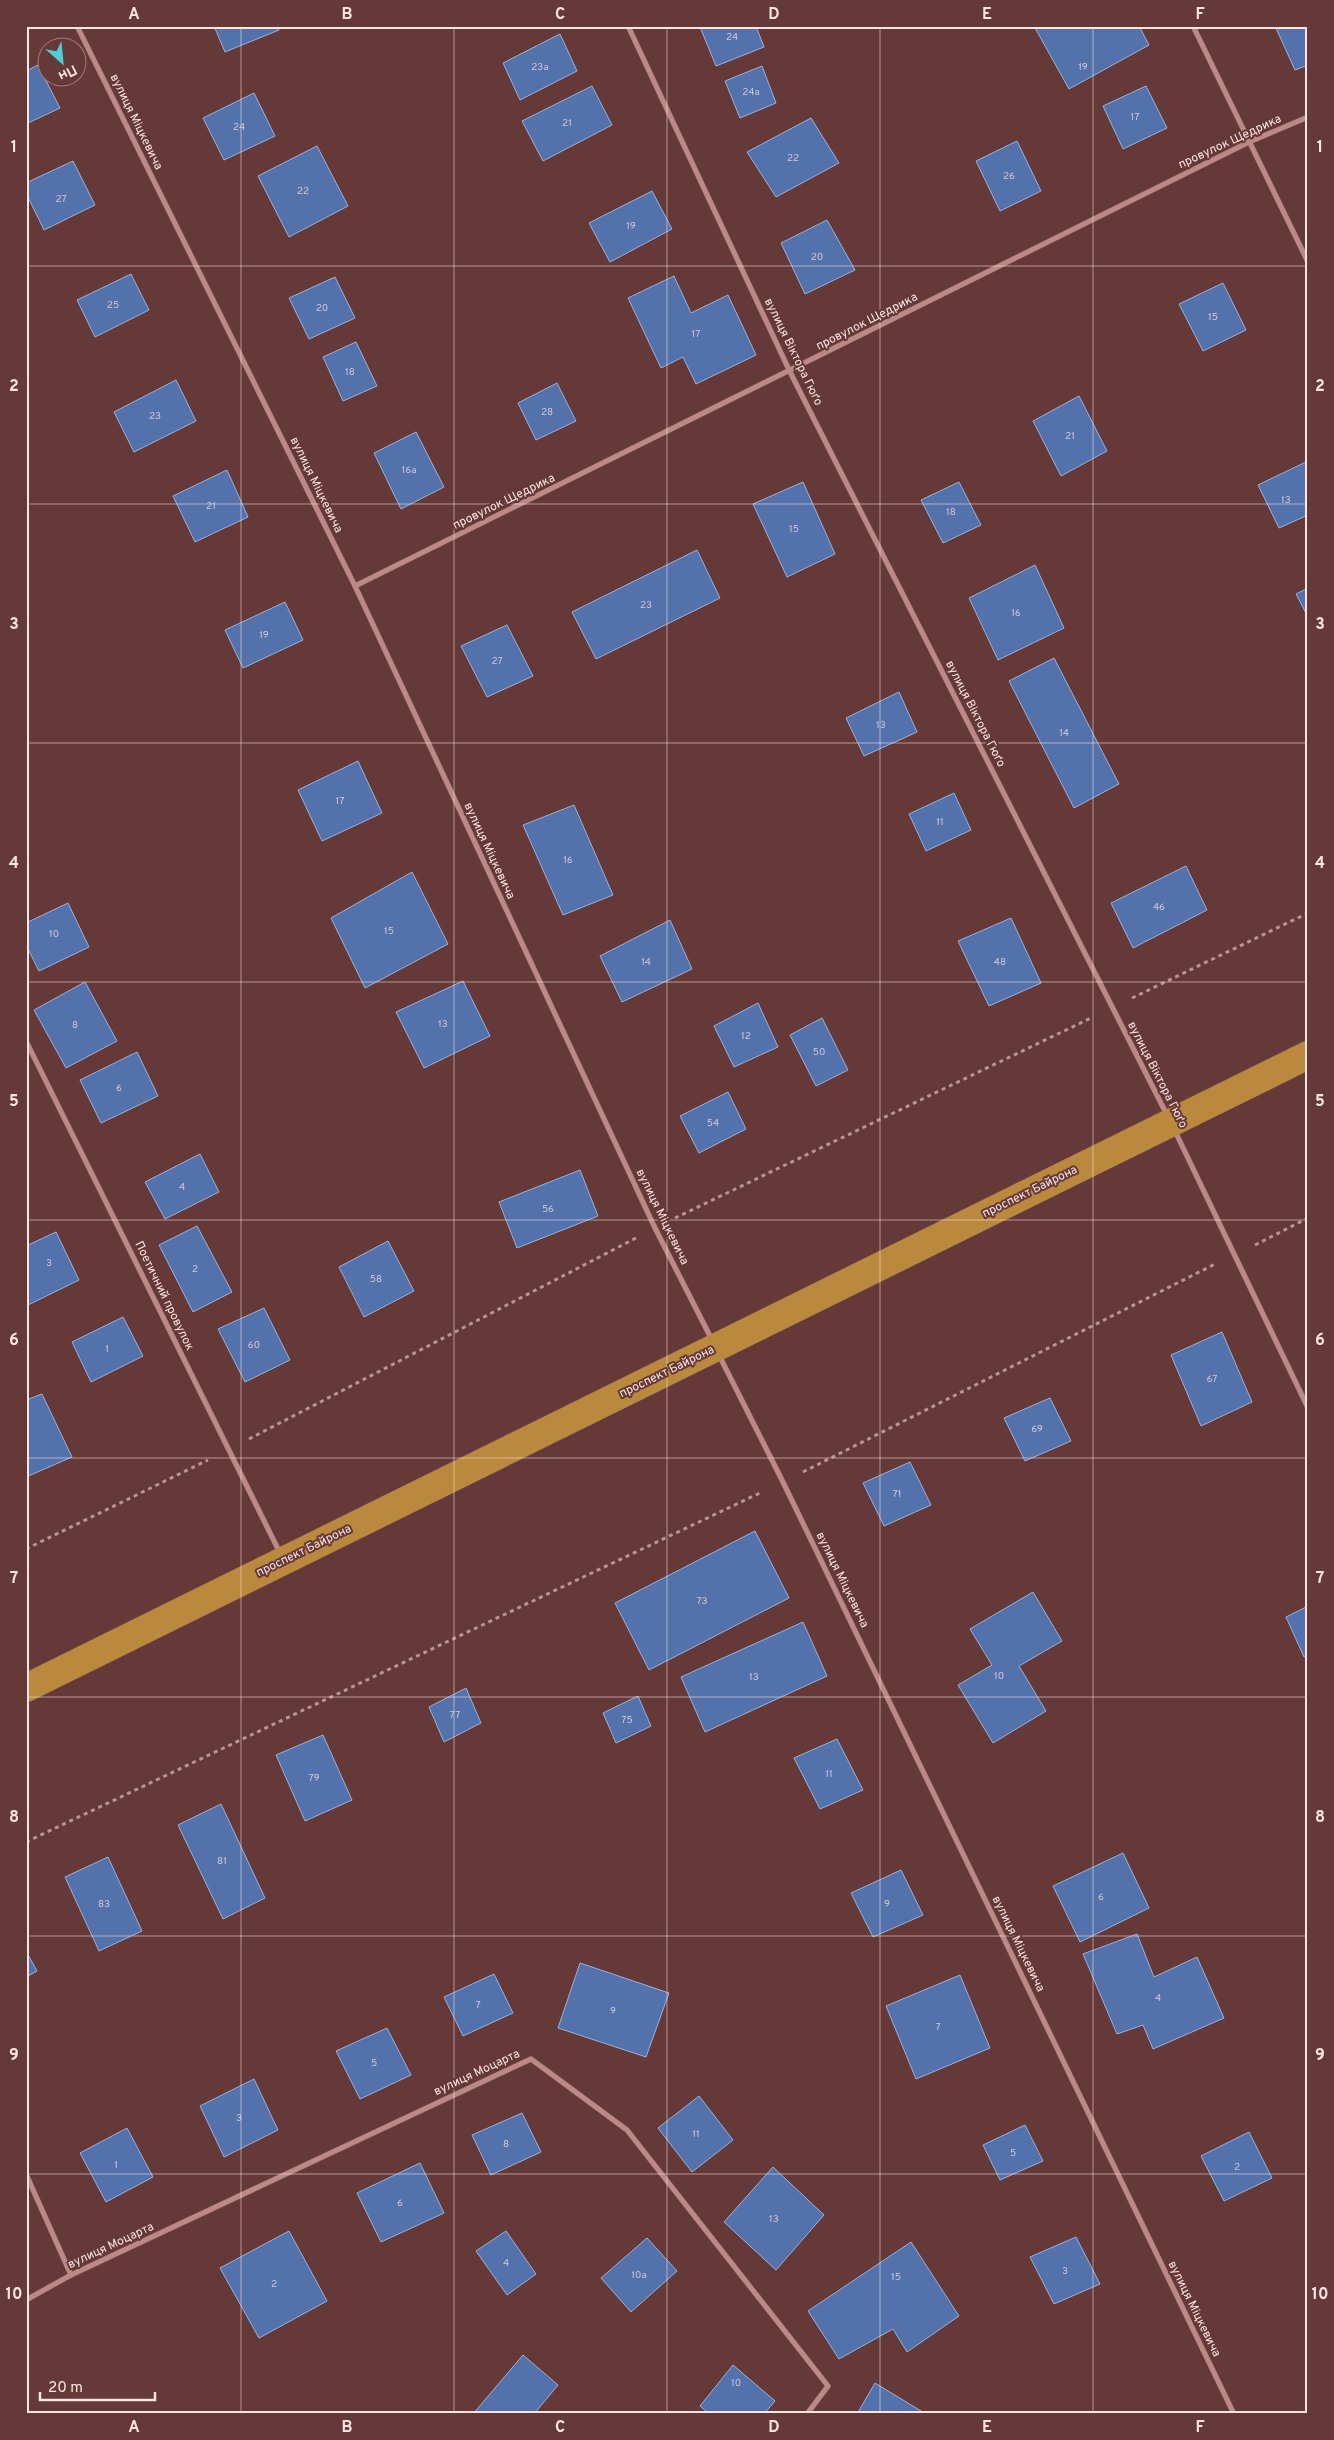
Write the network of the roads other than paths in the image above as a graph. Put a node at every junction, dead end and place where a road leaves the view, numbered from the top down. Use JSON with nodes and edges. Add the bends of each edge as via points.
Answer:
{"nodes":[{"id":1,"x":77,"y":26,"type":"edge"},
{"id":2,"x":628,"y":26,"type":"edge"},
{"id":3,"x":1193,"y":26,"type":"edge"},
{"id":4,"x":1308,"y":116,"type":"edge"},
{"id":5,"x":1249,"y":142,"type":"junction"},
{"id":6,"x":1308,"y":262,"type":"edge"},
{"id":7,"x":790,"y":372,"type":"junction"},
{"id":8,"x":355,"y":586,"type":"junction"},
{"id":9,"x":26,"y":1041,"type":"edge"},
{"id":10,"x":1308,"y":1055,"type":"edge"},
{"id":11,"x":1170,"y":1123,"type":"junction"},
{"id":12,"x":716,"y":1348,"type":"junction"},
{"id":13,"x":1308,"y":1408,"type":"edge"},
{"id":14,"x":284,"y":1560,"type":"junction"},
{"id":15,"x":26,"y":1688,"type":"edge"},
{"id":16,"x":26,"y":2174,"type":"edge"},
{"id":17,"x":72,"y":2275,"type":"junction"},
{"id":18,"x":26,"y":2300,"type":"edge"},
{"id":19,"x":807,"y":2414,"type":"edge"},
{"id":20,"x":1234,"y":2414,"type":"edge"}],
"edges":[{"from":1,"to":8,"type":"street","name":"вулиця Міцкевича"},
{"from":2,"to":7,"type":"street","name":"вулиця Віктора Гюґо"},
{"from":3,"to":5,"type":"street"},
{"from":4,"to":5,"type":"street","name":"провулок Щедрика"},
{"from":5,"to":6,"type":"street"},
{"from":5,"to":7,"type":"street","name":"провулок Щедрика"},
{"from":7,"to":8,"type":"street","name":"провулок Щедрика"},
{"from":7,"to":11,"type":"street","name":"вулиця Віктора Гюґо"},
{"from":8,"to":12,"type":"street","name":"вулиця Міцкевича","via":[[655,1228]]},
{"from":9,"to":14,"type":"street","name":"Поетичний провулок"},
{"from":10,"to":11,"type":"main road","name":"проспект Байрона"},
{"from":11,"to":12,"type":"main road","name":"проспект Байрона"},
{"from":11,"to":13,"type":"street","name":"вулиця Віктора Гюґо"},
{"from":12,"to":14,"type":"main road","name":"проспект Байрона"},
{"from":12,"to":20,"type":"street","name":"вулиця Міцкевича"},
{"from":14,"to":15,"type":"main road","name":"проспект Байрона"},
{"from":16,"to":17,"type":"street"},
{"from":17,"to":18,"type":"street","name":"вулиця Моцарта"},
{"from":17,"to":19,"type":"street","name":"вулиця Моцарта","via":[[531,2059],[627,2130],[822,2378],[828,2386]]}]}
